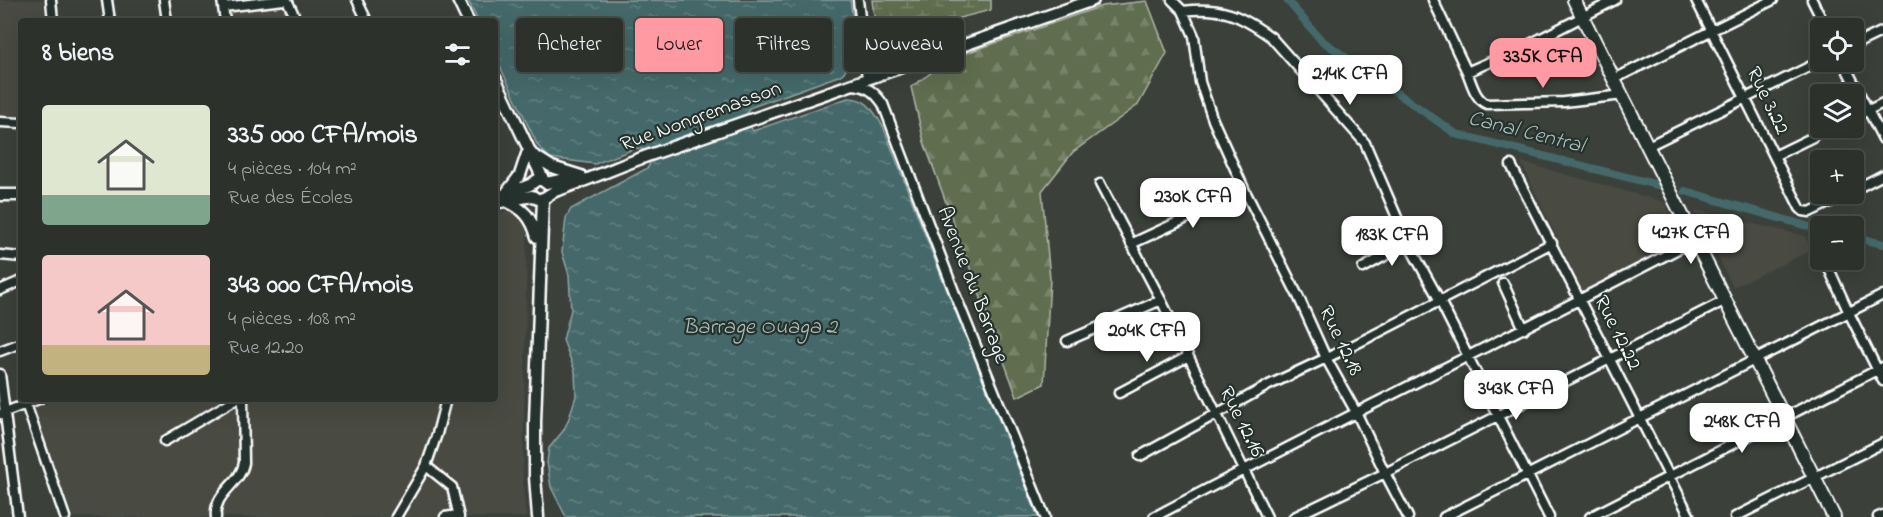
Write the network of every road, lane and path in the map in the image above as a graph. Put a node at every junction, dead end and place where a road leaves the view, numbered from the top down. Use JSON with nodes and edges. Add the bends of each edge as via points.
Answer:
{"nodes":[{"id":1,"x":51,"y":0,"type":"edge"},
{"id":2,"x":107,"y":0,"type":"edge"},
{"id":3,"x":164,"y":0,"type":"edge"},
{"id":4,"x":286,"y":0,"type":"edge"},
{"id":5,"x":357,"y":0,"type":"edge"},
{"id":6,"x":458,"y":0,"type":"edge"},
{"id":7,"x":858,"y":0,"type":"edge"},
{"id":8,"x":1093,"y":0,"type":"edge"},
{"id":9,"x":1172,"y":0,"type":"edge"},
{"id":10,"x":1433,"y":0,"type":"edge"},
{"id":11,"x":1574,"y":0,"type":"edge"},
{"id":12,"x":1615,"y":0,"type":"edge"},
{"id":13,"x":1696,"y":0,"type":"edge"},
{"id":14,"x":1773,"y":0,"type":"edge"},
{"id":15,"x":1812,"y":0,"type":"edge"},
{"id":16,"x":223,"y":4,"type":"edge"},
{"id":17,"x":1183,"y":11,"type":"junction"},
{"id":18,"x":1582,"y":16,"type":"junction"},
{"id":19,"x":53,"y":18,"type":"edge"},
{"id":20,"x":110,"y":18,"type":"edge"},
{"id":21,"x":167,"y":18,"type":"edge"},
{"id":22,"x":295,"y":18,"type":"edge"},
{"id":23,"x":366,"y":18,"type":"edge"},
{"id":24,"x":467,"y":18,"type":"edge"},
{"id":25,"x":1821,"y":18,"type":"edge"},
{"id":26,"x":1712,"y":30,"type":"junction"},
{"id":27,"x":1883,"y":31,"type":"edge"},
{"id":28,"x":1864,"y":40,"type":"edge"},
{"id":29,"x":1810,"y":67,"type":"edge"},
{"id":30,"x":1467,"y":72,"type":"junction"},
{"id":31,"x":1848,"y":72,"type":"edge"},
{"id":32,"x":867,"y":78,"type":"junction"},
{"id":33,"x":1614,"y":80,"type":"junction"},
{"id":34,"x":498,"y":84,"type":"edge"},
{"id":35,"x":849,"y":85,"type":"junction"},
{"id":36,"x":1623,"y":95,"type":"junction"},
{"id":37,"x":1745,"y":98,"type":"junction"},
{"id":38,"x":1883,"y":103,"type":"edge"},
{"id":39,"x":1868,"y":110,"type":"junction"},
{"id":40,"x":1864,"y":112,"type":"edge"},
{"id":41,"x":0,"y":122,"type":"edge"},
{"id":42,"x":18,"y":123,"type":"edge"},
{"id":43,"x":1811,"y":138,"type":"edge"},
{"id":44,"x":1883,"y":139,"type":"edge"},
{"id":45,"x":1648,"y":146,"type":"junction"},
{"id":46,"x":529,"y":153,"type":"junction"},
{"id":47,"x":1774,"y":156,"type":"junction"},
{"id":48,"x":1511,"y":165,"type":"dead end"},
{"id":49,"x":1883,"y":175,"type":"edge"},
{"id":50,"x":581,"y":176,"type":"junction"},
{"id":51,"x":594,"y":176,"type":"junction"},
{"id":52,"x":1100,"y":184,"type":"dead end"},
{"id":53,"x":1864,"y":185,"type":"edge"},
{"id":54,"x":539,"y":190,"type":"junction"},
{"id":55,"x":1245,"y":191,"type":"junction"},
{"id":56,"x":0,"y":195,"type":"edge"},
{"id":57,"x":18,"y":195,"type":"edge"},
{"id":58,"x":500,"y":199,"type":"edge"},
{"id":59,"x":1826,"y":204,"type":"edge"},
{"id":60,"x":537,"y":238,"type":"junction"},
{"id":61,"x":1695,"y":240,"type":"junction"},
{"id":62,"x":1408,"y":243,"type":"junction"},
{"id":63,"x":1552,"y":243,"type":"junction"},
{"id":64,"x":1131,"y":244,"type":"junction"},
{"id":65,"x":0,"y":255,"type":"edge"},
{"id":66,"x":18,"y":257,"type":"edge"},
{"id":67,"x":540,"y":266,"type":"junction"},
{"id":68,"x":1363,"y":268,"type":"dead end"},
{"id":69,"x":1830,"y":270,"type":"edge"},
{"id":70,"x":18,"y":282,"type":"edge"},
{"id":71,"x":1503,"y":283,"type":"dead end"},
{"id":72,"x":0,"y":290,"type":"edge"},
{"id":73,"x":1883,"y":295,"type":"edge"},
{"id":74,"x":1161,"y":300,"type":"junction"},
{"id":75,"x":1580,"y":300,"type":"junction"},
{"id":76,"x":1726,"y":300,"type":"junction"},
{"id":77,"x":1440,"y":301,"type":"junction"},
{"id":78,"x":1849,"y":313,"type":"junction"},
{"id":79,"x":1524,"y":328,"type":"junction"},
{"id":80,"x":1067,"y":341,"type":"dead end"},
{"id":81,"x":18,"y":344,"type":"edge"},
{"id":82,"x":0,"y":351,"type":"edge"},
{"id":83,"x":1187,"y":357,"type":"junction"},
{"id":84,"x":1468,"y":357,"type":"junction"},
{"id":85,"x":1326,"y":358,"type":"junction"},
{"id":86,"x":1609,"y":359,"type":"junction"},
{"id":87,"x":1755,"y":359,"type":"junction"},
{"id":88,"x":1880,"y":368,"type":"edge"},
{"id":89,"x":0,"y":374,"type":"edge"},
{"id":90,"x":1883,"y":381,"type":"edge"},
{"id":91,"x":1119,"y":393,"type":"dead end"},
{"id":92,"x":31,"y":402,"type":"edge"},
{"id":93,"x":231,"y":402,"type":"edge"},
{"id":94,"x":243,"y":402,"type":"edge"},
{"id":95,"x":445,"y":402,"type":"edge"},
{"id":96,"x":26,"y":404,"type":"junction"},
{"id":97,"x":3,"y":413,"type":"edge"},
{"id":98,"x":1216,"y":414,"type":"junction"},
{"id":99,"x":1357,"y":414,"type":"junction"},
{"id":100,"x":1498,"y":415,"type":"junction"},
{"id":101,"x":1639,"y":417,"type":"junction"},
{"id":102,"x":1785,"y":417,"type":"junction"},
{"id":103,"x":165,"y":441,"type":"dead end"},
{"id":104,"x":1883,"y":442,"type":"edge"},
{"id":105,"x":1140,"y":456,"type":"dead end"},
{"id":106,"x":426,"y":466,"type":"junction"},
{"id":107,"x":1245,"y":469,"type":"junction"},
{"id":108,"x":1385,"y":473,"type":"junction"},
{"id":109,"x":1528,"y":474,"type":"junction"},
{"id":110,"x":1669,"y":476,"type":"junction"},
{"id":111,"x":1814,"y":477,"type":"junction"},
{"id":112,"x":1883,"y":514,"type":"edge"},
{"id":113,"x":458,"y":516,"type":"edge"},
{"id":114,"x":18,"y":517,"type":"edge"},
{"id":115,"x":65,"y":517,"type":"edge"},
{"id":116,"x":216,"y":517,"type":"edge"},
{"id":117,"x":396,"y":517,"type":"edge"},
{"id":118,"x":445,"y":517,"type":"edge"},
{"id":119,"x":538,"y":517,"type":"edge"},
{"id":120,"x":1045,"y":517,"type":"edge"},
{"id":121,"x":1154,"y":517,"type":"edge"},
{"id":122,"x":1267,"y":517,"type":"edge"},
{"id":123,"x":1294,"y":517,"type":"edge"},
{"id":124,"x":1408,"y":517,"type":"edge"},
{"id":125,"x":1444,"y":517,"type":"edge"},
{"id":126,"x":1549,"y":517,"type":"edge"},
{"id":127,"x":1590,"y":517,"type":"edge"},
{"id":128,"x":1690,"y":517,"type":"edge"},
{"id":129,"x":1735,"y":517,"type":"edge"},
{"id":130,"x":1834,"y":517,"type":"edge"},
{"id":131,"x":1878,"y":517,"type":"edge"}],
"edges":[{"from":1,"to":19,"type":"street"},
{"from":2,"to":20,"type":"street"},
{"from":3,"to":21,"type":"street"},
{"from":4,"to":16,"type":"street"},
{"from":4,"to":22,"type":"street"},
{"from":5,"to":23,"type":"street"},
{"from":6,"to":24,"type":"street"},
{"from":7,"to":32,"type":"street"},
{"from":8,"to":32,"type":"street","name":"Rue Nongremasson"},
{"from":9,"to":17,"type":"street"},
{"from":10,"to":30,"type":"street"},
{"from":11,"to":18,"type":"main road"},
{"from":12,"to":18,"type":"street"},
{"from":13,"to":26,"type":"street","name":"Rue 3.22"},
{"from":14,"to":26,"type":"street"},
{"from":15,"to":25,"type":"street"},
{"from":17,"to":55,"type":"street","name":"Rue 12.18","via":[[1196,45],[1204,95]]},
{"from":17,"to":62,"type":"street","via":[[1229,12],[1271,37],[1365,143]]},
{"from":18,"to":30,"type":"street"},
{"from":18,"to":33,"type":"main road"},
{"from":26,"to":33,"type":"street"},
{"from":26,"to":37,"type":"street","name":"Rue 3.22"},
{"from":27,"to":28,"type":"street"},
{"from":29,"to":37,"type":"street"},
{"from":30,"to":36,"type":"street","via":[[1477,96],[1487,104],[1564,102]]},
{"from":31,"to":39,"type":"street"},
{"from":32,"to":35,"type":"street","name":"Rue Nongremasson"},
{"from":33,"to":36,"type":"main road"},
{"from":34,"to":46,"type":"street"},
{"from":35,"to":51,"type":"street","name":"Rue Nongremasson"},
{"from":35,"to":120,"type":"street","name":"Avenue du Barrage","via":[[870,89],[883,104]]},
{"from":36,"to":45,"type":"main road"},
{"from":37,"to":45,"type":"street"},
{"from":37,"to":47,"type":"street","name":"Rue 3.22"},
{"from":38,"to":39,"type":"street"},
{"from":39,"to":40,"type":"street"},
{"from":39,"to":44,"type":"street"},
{"from":41,"to":42,"type":"street"},
{"from":43,"to":47,"type":"street"},
{"from":45,"to":61,"type":"main road"},
{"from":46,"to":50,"type":"street","via":[[552,167]]},
{"from":46,"to":54,"type":"street"},
{"from":46,"to":58,"type":"street","via":[[520,175]]},
{"from":47,"to":59,"type":"street","name":"Rue 3.22","via":[[1803,211]]},
{"from":48,"to":63,"type":"street","name":"Rue 12.22"},
{"from":49,"to":53,"type":"street"},
{"from":50,"to":51,"type":"street","name":"Rue Nongremasson"},
{"from":50,"to":54,"type":"street","name":"Rue Nongremasson"},
{"from":51,"to":54,"type":"street","name":"Rue Nongremasson","via":[[583,182]]},
{"from":52,"to":64,"type":"street","name":"Rue 12.16"},
{"from":54,"to":58,"type":"street","name":"Rue Nongremasson"},
{"from":54,"to":60,"type":"street"},
{"from":54,"to":67,"type":"street"},
{"from":55,"to":64,"type":"street"},
{"from":55,"to":85,"type":"street","name":"Rue 12.18"},
{"from":56,"to":57,"type":"street"},
{"from":58,"to":60,"type":"street","via":[[526,213]]},
{"from":60,"to":67,"type":"street"},
{"from":61,"to":75,"type":"street"},
{"from":61,"to":76,"type":"main road"},
{"from":62,"to":68,"type":"street"},
{"from":62,"to":77,"type":"street"},
{"from":63,"to":75,"type":"street","name":"Rue 12.22"},
{"from":63,"to":77,"type":"street"},
{"from":64,"to":74,"type":"street","name":"Rue 12.16"},
{"from":65,"to":66,"type":"street"},
{"from":67,"to":119,"type":"street","via":[[535,422]]},
{"from":69,"to":78,"type":"street"},
{"from":70,"to":72,"type":"street"},
{"from":71,"to":79,"type":"street"},
{"from":73,"to":78,"type":"street"},
{"from":74,"to":80,"type":"street"},
{"from":74,"to":83,"type":"street","name":"Rue 12.16"},
{"from":75,"to":79,"type":"street"},
{"from":75,"to":86,"type":"street","name":"Rue 12.22"},
{"from":76,"to":86,"type":"street"},
{"from":76,"to":87,"type":"main road"},
{"from":77,"to":84,"type":"street"},
{"from":77,"to":85,"type":"street"},
{"from":78,"to":87,"type":"street"},
{"from":78,"to":88,"type":"street"},
{"from":79,"to":84,"type":"street"},
{"from":81,"to":82,"type":"street"},
{"from":83,"to":91,"type":"street"},
{"from":83,"to":98,"type":"street","name":"Rue 12.16"},
{"from":84,"to":99,"type":"street"},
{"from":84,"to":100,"type":"street"},
{"from":85,"to":98,"type":"street"},
{"from":85,"to":99,"type":"street","name":"Rue 12.18"},
{"from":86,"to":100,"type":"street"},
{"from":86,"to":101,"type":"street","name":"Rue 12.22"},
{"from":87,"to":101,"type":"street"},
{"from":87,"to":102,"type":"main road"},
{"from":88,"to":90,"type":"street"},
{"from":88,"to":102,"type":"street"},
{"from":89,"to":97,"type":"street"},
{"from":92,"to":96,"type":"street"},
{"from":93,"to":103,"type":"street"},
{"from":94,"to":116,"type":"street","via":[[243,470],[218,501]]},
{"from":95,"to":106,"type":"street"},
{"from":96,"to":97,"type":"street"},
{"from":96,"to":115,"type":"street"},
{"from":97,"to":114,"type":"street"},
{"from":98,"to":105,"type":"street"},
{"from":98,"to":107,"type":"street","name":"Rue 12.16"},
{"from":99,"to":107,"type":"street"},
{"from":99,"to":108,"type":"street","name":"Rue 12.18"},
{"from":100,"to":108,"type":"street"},
{"from":100,"to":109,"type":"street"},
{"from":101,"to":109,"type":"street"},
{"from":101,"to":110,"type":"street","name":"Rue 12.22"},
{"from":102,"to":110,"type":"street"},
{"from":102,"to":111,"type":"main road"},
{"from":104,"to":111,"type":"street"},
{"from":106,"to":113,"type":"street","via":[[452,488]]},
{"from":106,"to":117,"type":"street"},
{"from":107,"to":121,"type":"street"},
{"from":107,"to":122,"type":"street","name":"Rue 12.16"},
{"from":108,"to":123,"type":"street"},
{"from":108,"to":124,"type":"street","name":"Rue 12.18"},
{"from":109,"to":125,"type":"street"},
{"from":109,"to":126,"type":"street"},
{"from":110,"to":127,"type":"street"},
{"from":110,"to":128,"type":"street","name":"Rue 12.22"},
{"from":111,"to":129,"type":"street"},
{"from":111,"to":130,"type":"main road"},
{"from":112,"to":131,"type":"street"},
{"from":113,"to":118,"type":"street"}]}
